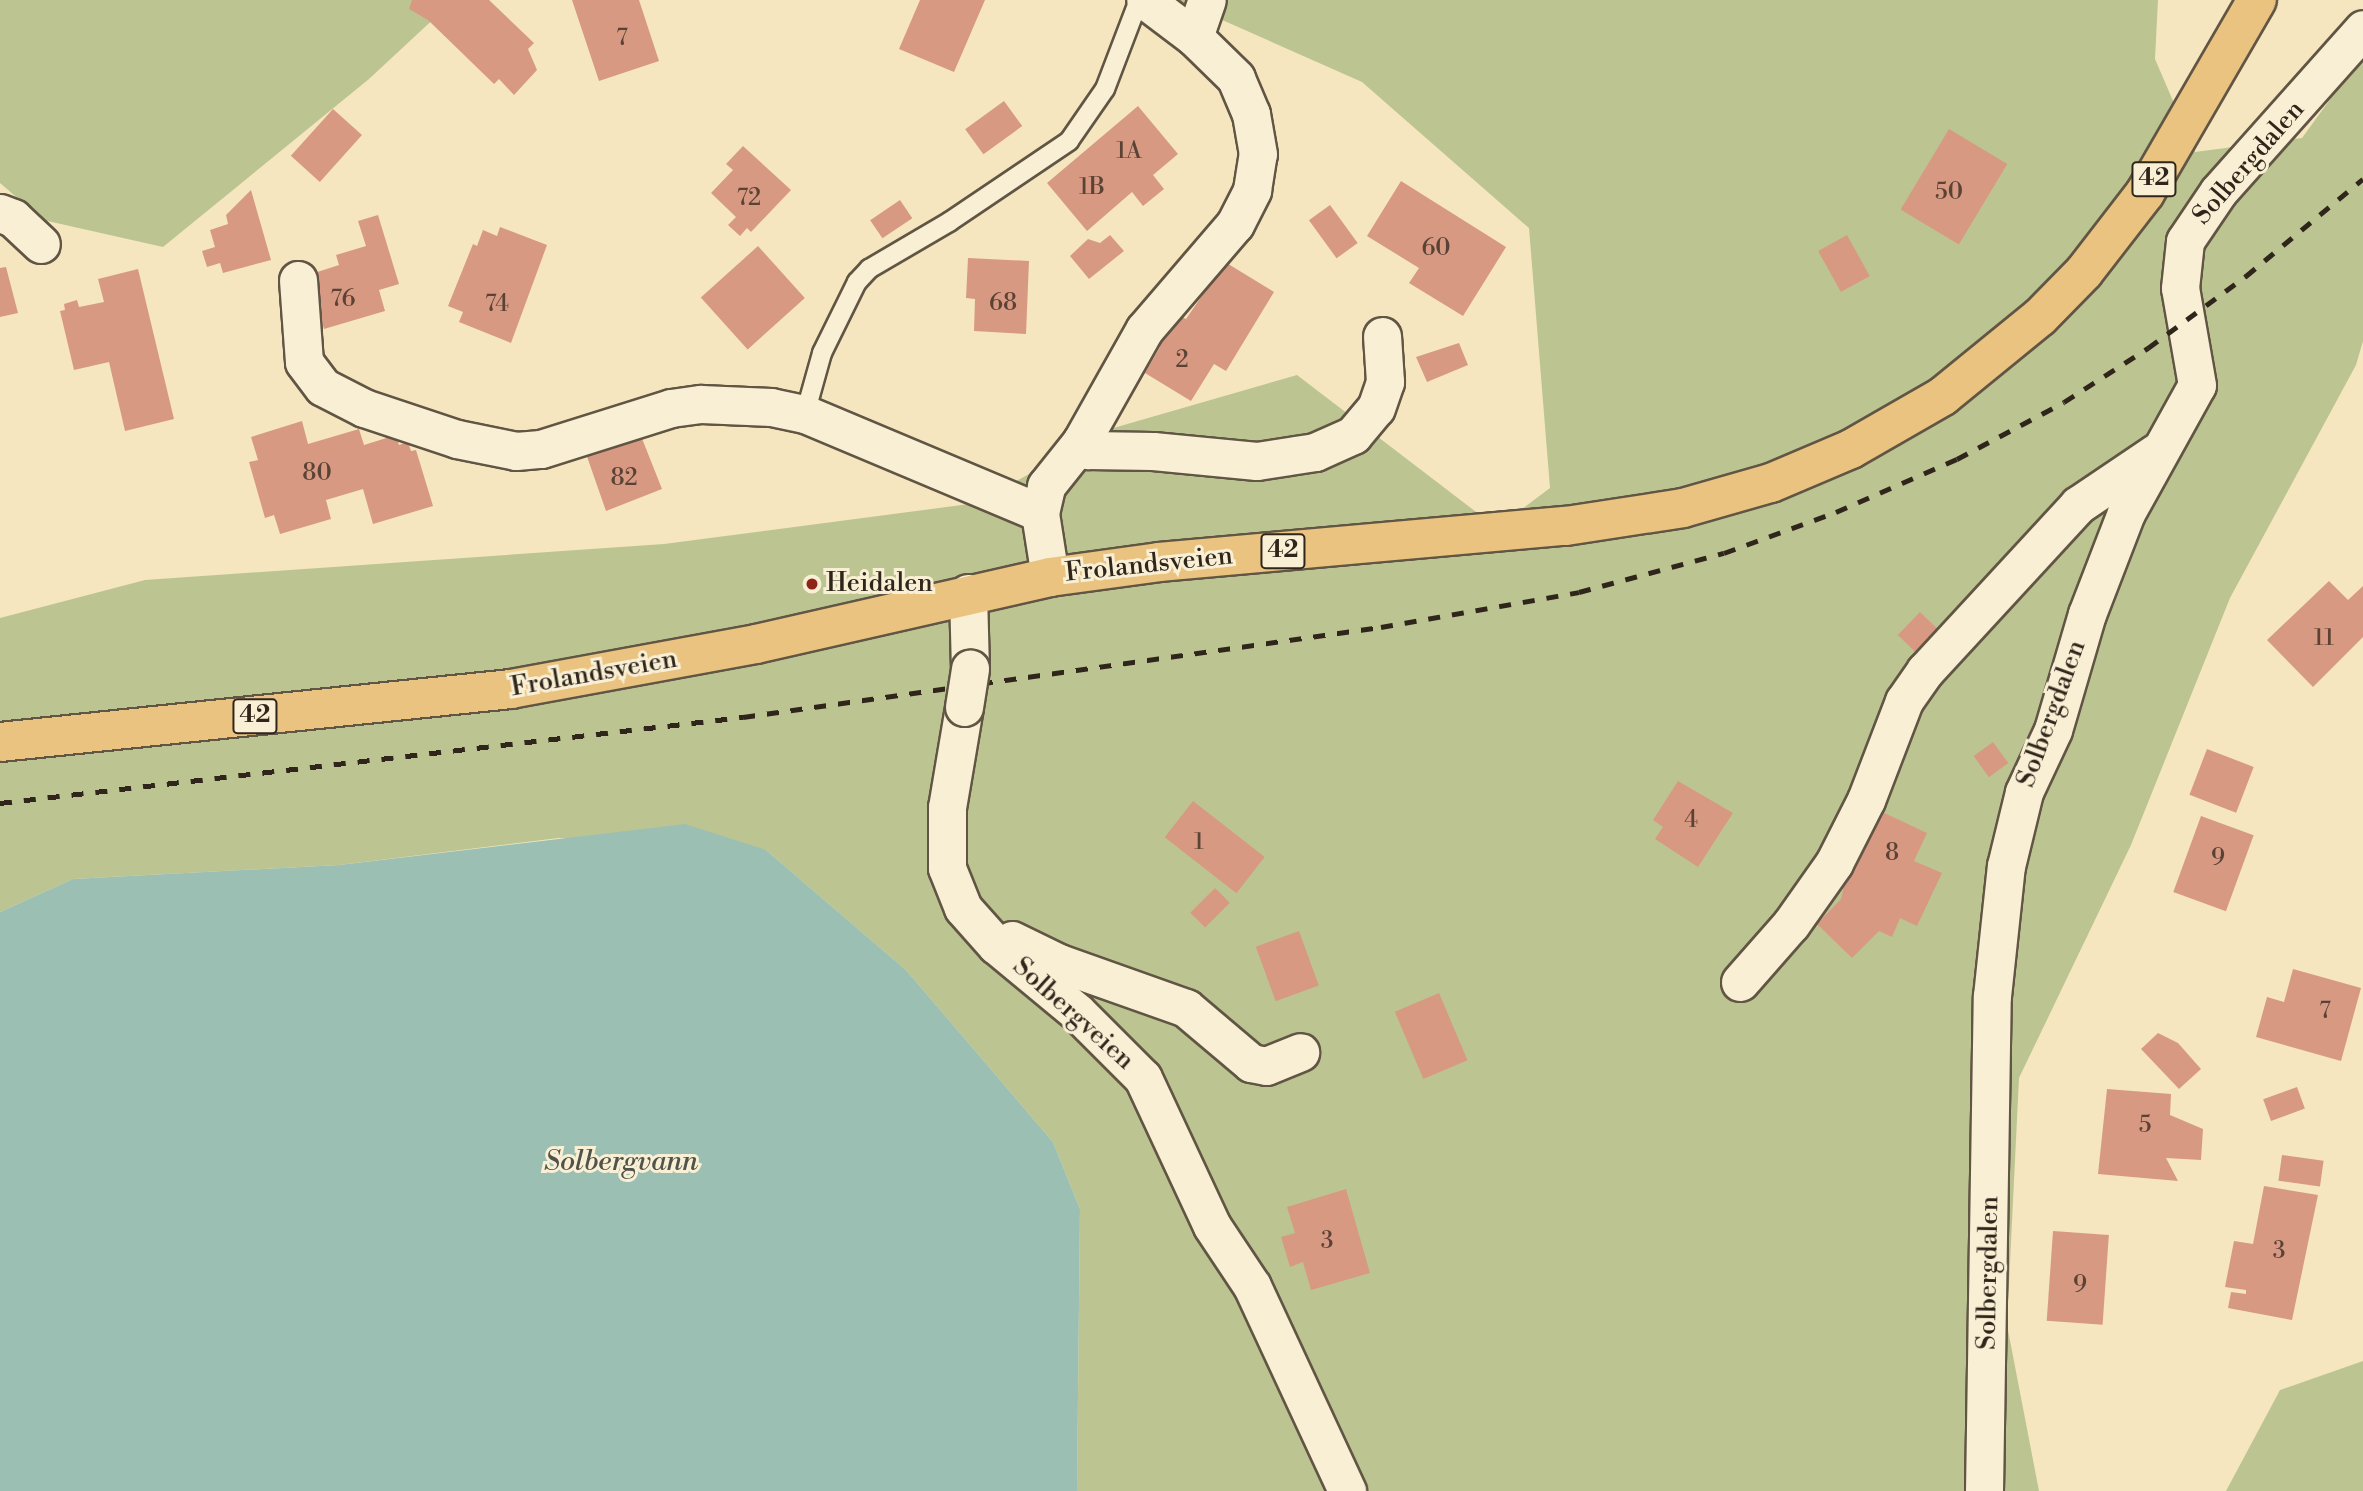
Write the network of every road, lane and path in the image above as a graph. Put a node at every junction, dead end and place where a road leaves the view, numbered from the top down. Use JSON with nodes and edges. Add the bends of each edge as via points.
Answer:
{"nodes":[{"id":1,"x":1139,"y":0,"type":"edge"},
{"id":2,"x":1145,"y":0,"type":"edge"},
{"id":3,"x":1207,"y":0,"type":"edge"},
{"id":4,"x":2257,"y":0,"type":"edge"},
{"id":5,"x":2363,"y":29,"type":"edge"},
{"id":6,"x":1194,"y":37,"type":"junction"},
{"id":7,"x":0,"y":213,"type":"edge"},
{"id":8,"x":41,"y":244,"type":"dead end"},
{"id":9,"x":298,"y":280,"type":"dead end"},
{"id":10,"x":1382,"y":336,"type":"dead end"},
{"id":11,"x":805,"y":414,"type":"junction"},
{"id":12,"x":1081,"y":442,"type":"junction"},
{"id":13,"x":2162,"y":448,"type":"junction"},
{"id":14,"x":1040,"y":513,"type":"junction"},
{"id":15,"x":1050,"y":577,"type":"junction"},
{"id":16,"x":968,"y":593,"type":"junction"},
{"id":17,"x":0,"y":742,"type":"edge"},
{"id":18,"x":982,"y":929,"type":"junction"},
{"id":19,"x":1740,"y":982,"type":"dead end"},
{"id":20,"x":1300,"y":1052,"type":"dead end"},
{"id":21,"x":1347,"y":1491,"type":"edge"},
{"id":22,"x":1984,"y":1491,"type":"edge"}],
"edges":[{"from":1,"to":11,"type":"lane","via":[[1105,89],[1069,141],[949,222],[869,269],[857,282],[821,354]]},
{"from":2,"to":6,"type":"street"},
{"from":3,"to":6,"type":"street"},
{"from":4,"to":15,"type":"main road","name":"Frolandsveien","number":"42","via":[[2145,193],[2084,272],[2021,336],[1943,396],[1851,449],[1771,483],[1644,514],[1566,526],[1159,562]]},
{"from":5,"to":13,"type":"street","name":"Solbergdalen","via":[[2218,192],[2185,241],[2180,288],[2197,385]]},
{"from":6,"to":12,"type":"street","via":[[1236,78],[1251,114],[1258,154],[1252,190],[1235,224],[1144,330]]},
{"from":7,"to":8,"type":"street","via":[[13,218]]},
{"from":9,"to":11,"type":"street","via":[[304,362],[323,387],[364,408],[457,439],[516,451],[541,449],[671,408],[701,404]]},
{"from":10,"to":12,"type":"street","via":[[1385,382],[1376,408],[1353,435],[1315,452],[1257,461],[1088,450]]},
{"from":11,"to":14,"type":"street"},
{"from":12,"to":14,"type":"street","via":[[1046,486]]},
{"from":13,"to":19,"type":"street","via":[[2078,505],[1925,671],[1904,701],[1866,800],[1834,863],[1791,924]]},
{"from":13,"to":22,"type":"street","name":"Solbergdalen","via":[[2126,513],[2087,614],[2053,730],[2024,792],[2006,866],[1992,996]]},
{"from":14,"to":15,"type":"street"},
{"from":15,"to":16,"type":"main road","name":"Frolandsveien","number":"42"},
{"from":16,"to":17,"type":"main road","name":"Frolandsveien","number":"42","via":[[756,644],[545,684]]},
{"from":16,"to":18,"type":"street","name":"Solbergveien","bridge":true,"via":[[970,668],[947,807],[947,868],[963,908]]},
{"from":18,"to":20,"type":"street","via":[[1059,963],[1186,1008],[1251,1063],[1266,1066]]},
{"from":18,"to":21,"type":"street","name":"Solbergveien","via":[[1077,1012],[1143,1078],[1212,1226],[1258,1298]]}]}
